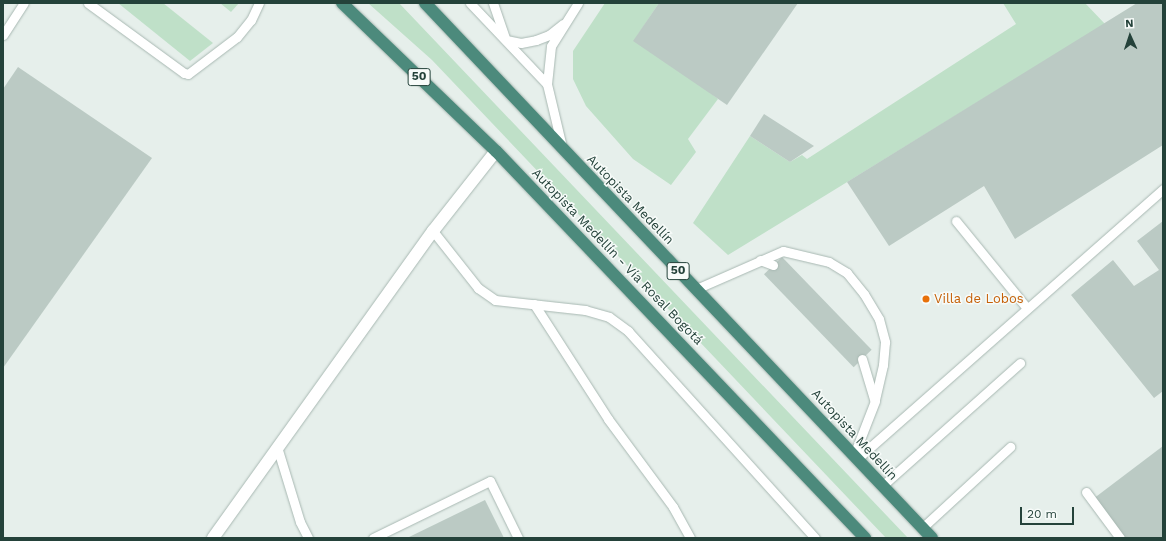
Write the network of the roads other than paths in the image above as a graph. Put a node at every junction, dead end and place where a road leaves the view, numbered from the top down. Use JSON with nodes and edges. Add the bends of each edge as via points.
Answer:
{"nodes":[{"id":1,"x":24,"y":3,"type":"edge"},
{"id":2,"x":88,"y":3,"type":"edge"},
{"id":3,"x":259,"y":3,"type":"edge"},
{"id":4,"x":342,"y":3,"type":"edge"},
{"id":5,"x":425,"y":3,"type":"edge"},
{"id":6,"x":470,"y":3,"type":"edge"},
{"id":7,"x":493,"y":3,"type":"edge"},
{"id":8,"x":578,"y":3,"type":"edge"},
{"id":9,"x":563,"y":24,"type":"junction"},
{"id":10,"x":3,"y":35,"type":"edge"},
{"id":11,"x":506,"y":40,"type":"junction"},
{"id":12,"x":547,"y":84,"type":"junction"},
{"id":13,"x":563,"y":150,"type":"junction"},
{"id":14,"x":496,"y":151,"type":"junction"},
{"id":15,"x":1163,"y":189,"type":"edge"},
{"id":16,"x":956,"y":222,"type":"dead end"},
{"id":17,"x":433,"y":231,"type":"junction"},
{"id":18,"x":760,"y":260,"type":"junction"},
{"id":19,"x":773,"y":265,"type":"dead end"},
{"id":20,"x":696,"y":289,"type":"junction"},
{"id":21,"x":534,"y":304,"type":"junction"},
{"id":22,"x":1027,"y":308,"type":"junction"},
{"id":23,"x":862,"y":359,"type":"dead end"},
{"id":24,"x":1020,"y":363,"type":"dead end"},
{"id":25,"x":875,"y":400,"type":"junction"},
{"id":26,"x":1010,"y":447,"type":"dead end"},
{"id":27,"x":278,"y":450,"type":"junction"},
{"id":28,"x":856,"y":456,"type":"junction"},
{"id":29,"x":882,"y":486,"type":"junction"},
{"id":30,"x":1086,"y":492,"type":"dead end"},
{"id":31,"x":922,"y":528,"type":"junction"},
{"id":32,"x":213,"y":538,"type":"edge"},
{"id":33,"x":308,"y":538,"type":"edge"},
{"id":34,"x":372,"y":538,"type":"edge"},
{"id":35,"x":518,"y":538,"type":"edge"},
{"id":36,"x":690,"y":538,"type":"edge"},
{"id":37,"x":815,"y":538,"type":"edge"},
{"id":38,"x":865,"y":538,"type":"edge"},
{"id":39,"x":932,"y":538,"type":"edge"},
{"id":40,"x":1120,"y":538,"type":"edge"}],
"edges":[{"from":1,"to":10,"type":"lane"},
{"from":2,"to":3,"type":"lane","via":[[188,74],[237,37],[251,20]]},
{"from":4,"to":14,"type":"highway","name":"Autopista Medellín - Vía Rosal Bogotá","number":"50"},
{"from":5,"to":13,"type":"highway","name":"Autopista Medellín","number":"50"},
{"from":6,"to":11,"type":"lane"},
{"from":7,"to":11,"type":"lane"},
{"from":8,"to":9,"type":"lane"},
{"from":9,"to":11,"type":"lane","via":[[550,35],[536,40],[521,43]]},
{"from":9,"to":12,"type":"lane","via":[[551,46]]},
{"from":11,"to":12,"type":"lane"},
{"from":12,"to":13,"type":"lane"},
{"from":13,"to":20,"type":"highway","name":"Autopista Medellín","number":"50"},
{"from":14,"to":17,"type":"street"},
{"from":14,"to":38,"type":"highway","name":"Autopista Medellín - Vía Rosal Bogotá","number":"50"},
{"from":15,"to":22,"type":"lane"},
{"from":16,"to":22,"type":"lane"},
{"from":17,"to":21,"type":"lane","via":[[478,288],[495,300]]},
{"from":17,"to":27,"type":"street"},
{"from":18,"to":19,"type":"lane"},
{"from":18,"to":20,"type":"lane"},
{"from":18,"to":25,"type":"lane","via":[[783,251],[829,262],[847,273],[879,319],[884,342],[883,364]]},
{"from":20,"to":28,"type":"highway","name":"Autopista Medellín","number":"50"},
{"from":21,"to":36,"type":"lane","via":[[608,419],[673,507]]},
{"from":21,"to":37,"type":"lane","via":[[585,310],[609,317],[628,331]]},
{"from":22,"to":28,"type":"lane"},
{"from":23,"to":25,"type":"lane"},
{"from":24,"to":29,"type":"lane"},
{"from":25,"to":28,"type":"lane"},
{"from":26,"to":31,"type":"lane"},
{"from":27,"to":32,"type":"street"},
{"from":27,"to":33,"type":"lane","via":[[300,522]]},
{"from":28,"to":29,"type":"highway","name":"Autopista Medellín","number":"50"},
{"from":29,"to":31,"type":"highway","name":"Autopista Medellín","number":"50"},
{"from":30,"to":40,"type":"lane"},
{"from":31,"to":39,"type":"highway","name":"Autopista Medellín","number":"50"},
{"from":34,"to":35,"type":"lane","via":[[490,481]]}]}
